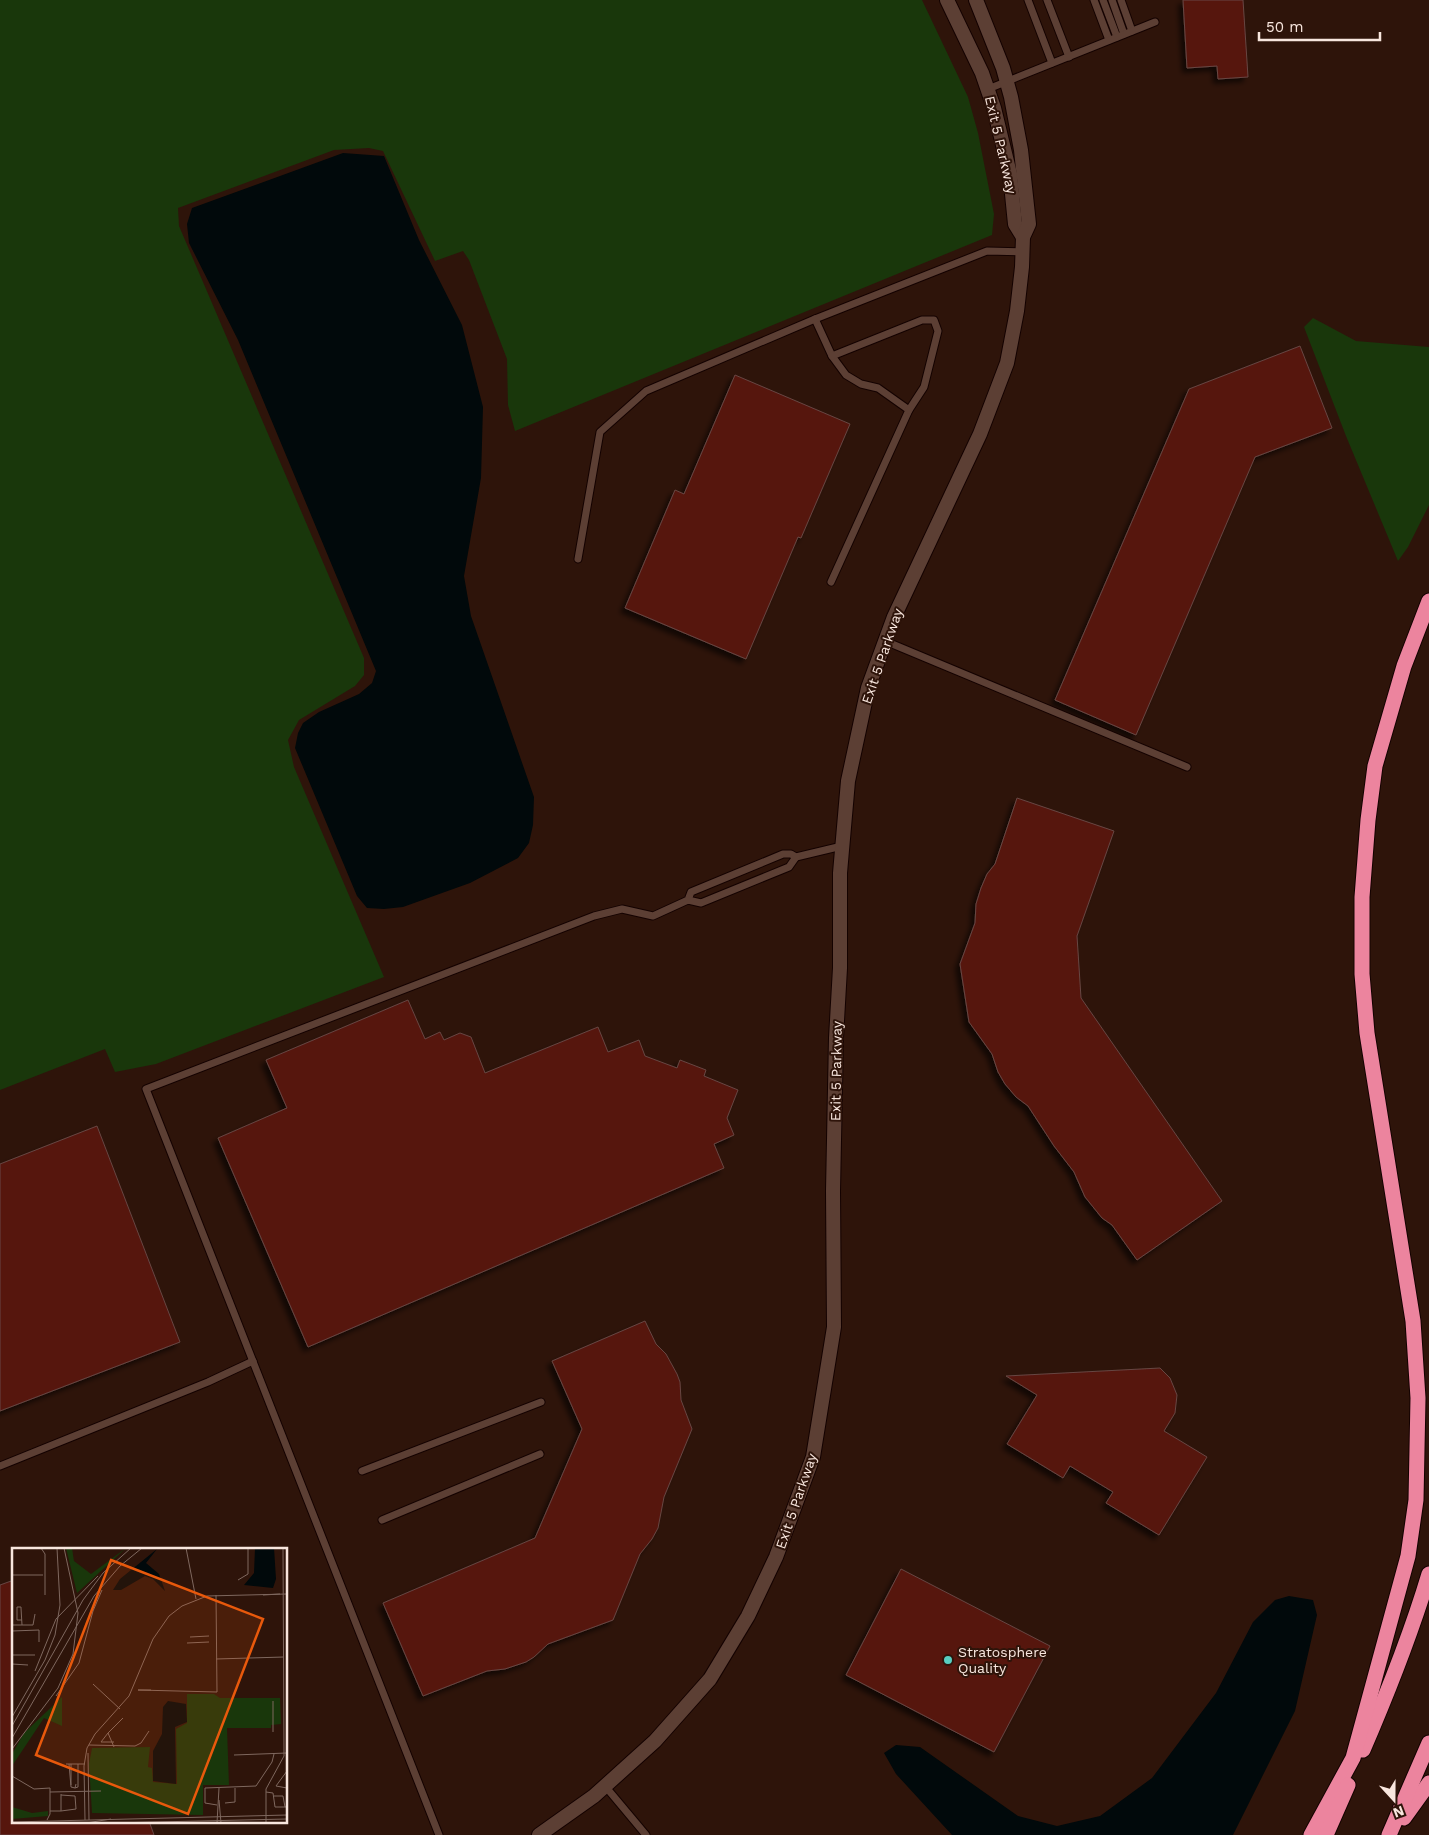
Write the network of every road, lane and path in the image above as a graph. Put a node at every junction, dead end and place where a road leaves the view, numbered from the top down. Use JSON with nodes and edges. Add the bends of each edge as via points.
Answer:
{"nodes":[{"id":1,"x":947,"y":0,"type":"edge"},
{"id":2,"x":976,"y":0,"type":"edge"},
{"id":3,"x":1028,"y":0,"type":"edge"},
{"id":4,"x":1047,"y":0,"type":"edge"},
{"id":5,"x":1094,"y":0,"type":"edge"},
{"id":6,"x":1103,"y":0,"type":"edge"},
{"id":7,"x":1112,"y":0,"type":"edge"},
{"id":8,"x":1121,"y":0,"type":"edge"},
{"id":9,"x":1155,"y":22,"type":"dead end"},
{"id":10,"x":1132,"y":31,"type":"junction"},
{"id":11,"x":1124,"y":34,"type":"junction"},
{"id":12,"x":1117,"y":37,"type":"junction"},
{"id":13,"x":1109,"y":40,"type":"junction"},
{"id":14,"x":1069,"y":57,"type":"junction"},
{"id":15,"x":1052,"y":63,"type":"junction"},
{"id":16,"x":1006,"y":82,"type":"junction"},
{"id":17,"x":988,"y":89,"type":"junction"},
{"id":18,"x":1023,"y":237,"type":"junction"},
{"id":19,"x":1023,"y":252,"type":"junction"},
{"id":20,"x":815,"y":319,"type":"junction"},
{"id":21,"x":832,"y":356,"type":"junction"},
{"id":22,"x":909,"y":410,"type":"junction"},
{"id":23,"x":578,"y":559,"type":"dead end"},
{"id":24,"x":831,"y":582,"type":"dead end"},
{"id":25,"x":1429,"y":601,"type":"edge"},
{"id":26,"x":885,"y":641,"type":"junction"},
{"id":27,"x":1187,"y":767,"type":"dead end"},
{"id":28,"x":842,"y":846,"type":"junction"},
{"id":29,"x":796,"y":857,"type":"junction"},
{"id":30,"x":688,"y":900,"type":"junction"},
{"id":31,"x":253,"y":1361,"type":"junction"},
{"id":32,"x":541,"y":1402,"type":"dead end"},
{"id":33,"x":540,"y":1454,"type":"dead end"},
{"id":34,"x":0,"y":1466,"type":"edge"},
{"id":35,"x":362,"y":1471,"type":"dead end"},
{"id":36,"x":382,"y":1520,"type":"dead end"},
{"id":37,"x":1429,"y":1574,"type":"edge"},
{"id":38,"x":1429,"y":1743,"type":"edge"},
{"id":39,"x":1429,"y":1783,"type":"edge"},
{"id":40,"x":605,"y":1786,"type":"junction"},
{"id":41,"x":439,"y":1835,"type":"edge"},
{"id":42,"x":539,"y":1835,"type":"edge"},
{"id":43,"x":646,"y":1835,"type":"edge"},
{"id":44,"x":1312,"y":1835,"type":"edge"},
{"id":45,"x":1326,"y":1835,"type":"edge"},
{"id":46,"x":1390,"y":1835,"type":"edge"}],
"edges":[{"from":1,"to":17,"type":"street","name":"Exit 5 Parkway"},
{"from":2,"to":16,"type":"street","name":"Exit 5 Parkway"},
{"from":3,"to":15,"type":"lane"},
{"from":4,"to":14,"type":"lane"},
{"from":5,"to":13,"type":"lane"},
{"from":6,"to":12,"type":"lane"},
{"from":7,"to":11,"type":"lane"},
{"from":8,"to":10,"type":"lane"},
{"from":9,"to":10,"type":"lane"},
{"from":10,"to":11,"type":"lane"},
{"from":11,"to":12,"type":"lane"},
{"from":12,"to":13,"type":"lane"},
{"from":13,"to":14,"type":"lane"},
{"from":14,"to":15,"type":"lane"},
{"from":15,"to":16,"type":"lane"},
{"from":16,"to":17,"type":"lane"},
{"from":16,"to":18,"type":"street","name":"Exit 5 Parkway","via":[[1017,125],[1026,186],[1029,224]]},
{"from":17,"to":18,"type":"street","name":"Exit 5 Parkway","via":[[1006,152],[1015,224]]},
{"from":18,"to":19,"type":"street","name":"Exit 5 Parkway"},
{"from":19,"to":20,"type":"lane","via":[[987,250]]},
{"from":19,"to":26,"type":"street","name":"Exit 5 Parkway","via":[[1013,340],[998,392]]},
{"from":20,"to":21,"type":"lane"},
{"from":20,"to":23,"type":"lane","via":[[646,391],[600,432]]},
{"from":21,"to":22,"type":"lane","via":[[846,374],[860,384],[878,388]]},
{"from":21,"to":22,"type":"lane","via":[[922,320],[934,320],[938,331],[924,388]]},
{"from":22,"to":24,"type":"lane"},
{"from":25,"to":44,"type":"highway","via":[[1404,666],[1375,766],[1362,897],[1362,974],[1367,1033],[1413,1321],[1418,1398],[1416,1500],[1408,1556],[1353,1758]]},
{"from":26,"to":27,"type":"lane"},
{"from":26,"to":28,"type":"street","name":"Exit 5 Parkway","via":[[868,688],[848,781]]},
{"from":28,"to":29,"type":"lane"},
{"from":28,"to":40,"type":"street","name":"Exit 5 Parkway","via":[[836,1038],[834,1326],[813,1456],[776,1557],[748,1616],[710,1679],[655,1741]]},
{"from":29,"to":30,"type":"lane","via":[[789,867],[701,903]]},
{"from":29,"to":30,"type":"lane","via":[[783,854],[691,892]]},
{"from":30,"to":31,"type":"lane","via":[[653,916],[622,909],[594,916],[146,1089]]},
{"from":31,"to":34,"type":"lane"},
{"from":31,"to":41,"type":"lane"},
{"from":32,"to":35,"type":"lane"},
{"from":33,"to":36,"type":"lane"},
{"from":37,"to":45,"type":"highway","via":[[1389,1689]]},
{"from":38,"to":46,"type":"highway"},
{"from":39,"to":46,"type":"highway"},
{"from":40,"to":42,"type":"street","name":"Exit 5 Parkway"},
{"from":40,"to":43,"type":"lane"}]}
